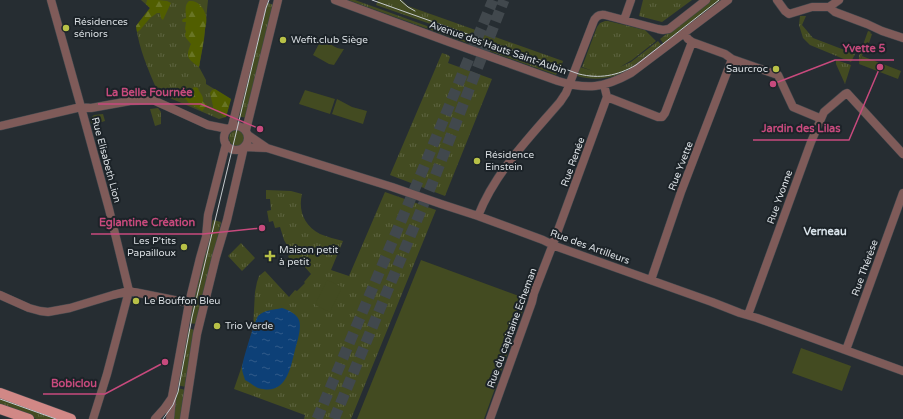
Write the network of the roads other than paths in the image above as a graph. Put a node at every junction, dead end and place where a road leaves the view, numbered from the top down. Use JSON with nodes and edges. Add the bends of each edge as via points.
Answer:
{"nodes":[{"id":1,"x":51,"y":0,"type":"edge"},
{"id":2,"x":264,"y":0,"type":"edge"},
{"id":3,"x":278,"y":0,"type":"edge"},
{"id":4,"x":335,"y":0,"type":"edge"},
{"id":5,"x":631,"y":0,"type":"edge"},
{"id":6,"x":706,"y":0,"type":"edge"},
{"id":7,"x":728,"y":0,"type":"edge"},
{"id":8,"x":777,"y":0,"type":"edge"},
{"id":9,"x":839,"y":0,"type":"edge"},
{"id":10,"x":829,"y":7,"type":"junction"},
{"id":11,"x":624,"y":20,"type":"junction"},
{"id":12,"x":684,"y":34,"type":"junction"},
{"id":13,"x":903,"y":38,"type":"edge"},
{"id":14,"x":692,"y":42,"type":"junction"},
{"id":15,"x":732,"y":59,"type":"junction"},
{"id":16,"x":569,"y":84,"type":"junction"},
{"id":17,"x":604,"y":85,"type":"junction"},
{"id":18,"x":607,"y":97,"type":"junction"},
{"id":19,"x":81,"y":107,"type":"junction"},
{"id":20,"x":820,"y":120,"type":"junction"},
{"id":21,"x":208,"y":125,"type":"junction"},
{"id":22,"x":0,"y":126,"type":"edge"},
{"id":23,"x":230,"y":128,"type":"junction"},
{"id":24,"x":247,"y":133,"type":"junction"},
{"id":25,"x":225,"y":141,"type":"junction"},
{"id":26,"x":244,"y":147,"type":"junction"},
{"id":27,"x":267,"y":148,"type":"junction"},
{"id":28,"x":903,"y":154,"type":"edge"},
{"id":29,"x":903,"y":193,"type":"edge"},
{"id":30,"x":478,"y":216,"type":"junction"},
{"id":31,"x":553,"y":244,"type":"junction"},
{"id":32,"x":651,"y":280,"type":"junction"},
{"id":33,"x":129,"y":291,"type":"junction"},
{"id":34,"x":0,"y":294,"type":"edge"},
{"id":35,"x":189,"y":303,"type":"junction"},
{"id":36,"x":748,"y":315,"type":"junction"},
{"id":37,"x":846,"y":350,"type":"junction"},
{"id":38,"x":903,"y":371,"type":"edge"},
{"id":39,"x":0,"y":393,"type":"edge"},
{"id":40,"x":172,"y":397,"type":"junction"},
{"id":41,"x":0,"y":409,"type":"edge"},
{"id":42,"x":29,"y":419,"type":"edge"},
{"id":43,"x":71,"y":419,"type":"edge"},
{"id":44,"x":92,"y":419,"type":"edge"},
{"id":45,"x":155,"y":419,"type":"edge"},
{"id":46,"x":170,"y":419,"type":"edge"},
{"id":47,"x":184,"y":419,"type":"edge"},
{"id":48,"x":490,"y":419,"type":"edge"}],
"edges":[{"from":1,"to":19,"type":"street","name":"Rue Elisabeth Lion"},
{"from":2,"to":23,"type":"street"},
{"from":3,"to":24,"type":"street"},
{"from":4,"to":16,"type":"street","name":"Avenue des Hauts Saint-Aubin"},
{"from":5,"to":11,"type":"street"},
{"from":6,"to":11,"type":"street","via":[[663,30]]},
{"from":7,"to":12,"type":"street","name":"Avenue des Hauts Saint-Aubin"},
{"from":8,"to":10,"type":"street","via":[[789,14],[812,7]]},
{"from":9,"to":10,"type":"street"},
{"from":10,"to":13,"type":"street","via":[[835,12]]},
{"from":11,"to":16,"type":"street","via":[[605,15],[596,18]]},
{"from":12,"to":14,"type":"street"},
{"from":12,"to":17,"type":"street","name":"Avenue des Hauts Saint-Aubin","via":[[631,74]]},
{"from":14,"to":15,"type":"street"},
{"from":14,"to":18,"type":"street","via":[[662,117]]},
{"from":15,"to":20,"type":"street","via":[[778,75],[793,107],[817,116]]},
{"from":15,"to":32,"type":"street","name":"Rue Yvette"},
{"from":16,"to":17,"type":"street","name":"Avenue des Hauts Saint-Aubin","via":[[590,87]]},
{"from":16,"to":30,"type":"street","via":[[560,102],[512,158]]},
{"from":17,"to":18,"type":"street"},
{"from":18,"to":31,"type":"street","name":"Rue Renée"},
{"from":19,"to":21,"type":"street","via":[[153,100]]},
{"from":19,"to":22,"type":"street"},
{"from":19,"to":33,"type":"street","name":"Rue Elisabeth Lion"},
{"from":20,"to":28,"type":"street","name":"Rue Yvonne","via":[[824,112],[847,94]]},
{"from":20,"to":36,"type":"street","name":"Rue Yvonne"},
{"from":21,"to":23,"type":"street"},
{"from":21,"to":25,"type":"street"},
{"from":23,"to":24,"type":"street","via":[[238,126]]},
{"from":23,"to":25,"type":"street","via":[[225,133]]},
{"from":24,"to":26,"type":"street","via":[[248,141]]},
{"from":24,"to":27,"type":"street","name":"Rue des Artilleurs"},
{"from":25,"to":26,"type":"street","via":[[229,148],[240,150]]},
{"from":25,"to":35,"type":"street","via":[[208,215],[206,237]]},
{"from":26,"to":27,"type":"street","name":"Rue des Artilleurs"},
{"from":26,"to":47,"type":"street","via":[[197,334]]},
{"from":27,"to":30,"type":"street","name":"Rue des Artilleurs","via":[[392,186]]},
{"from":29,"to":37,"type":"street","name":"Rue Thérèse"},
{"from":30,"to":31,"type":"street","name":"Rue des Artilleurs"},
{"from":31,"to":32,"type":"street","name":"Rue des Artilleurs"},
{"from":31,"to":48,"type":"street","name":"Rue du capitaine Echeman"},
{"from":32,"to":36,"type":"street","name":"Rue des Artilleurs"},
{"from":33,"to":34,"type":"street","via":[[48,312],[29,308]]},
{"from":33,"to":35,"type":"street"},
{"from":33,"to":44,"type":"street","name":"Rue Elisabeth Lion"},
{"from":35,"to":40,"type":"street"},
{"from":36,"to":37,"type":"street","name":"Rue des Artilleurs"},
{"from":37,"to":38,"type":"street","name":"Rue des Artilleurs"},
{"from":39,"to":43,"type":"main road"},
{"from":40,"to":45,"type":"street"},
{"from":40,"to":46,"type":"street"},
{"from":41,"to":42,"type":"main road"}]}
